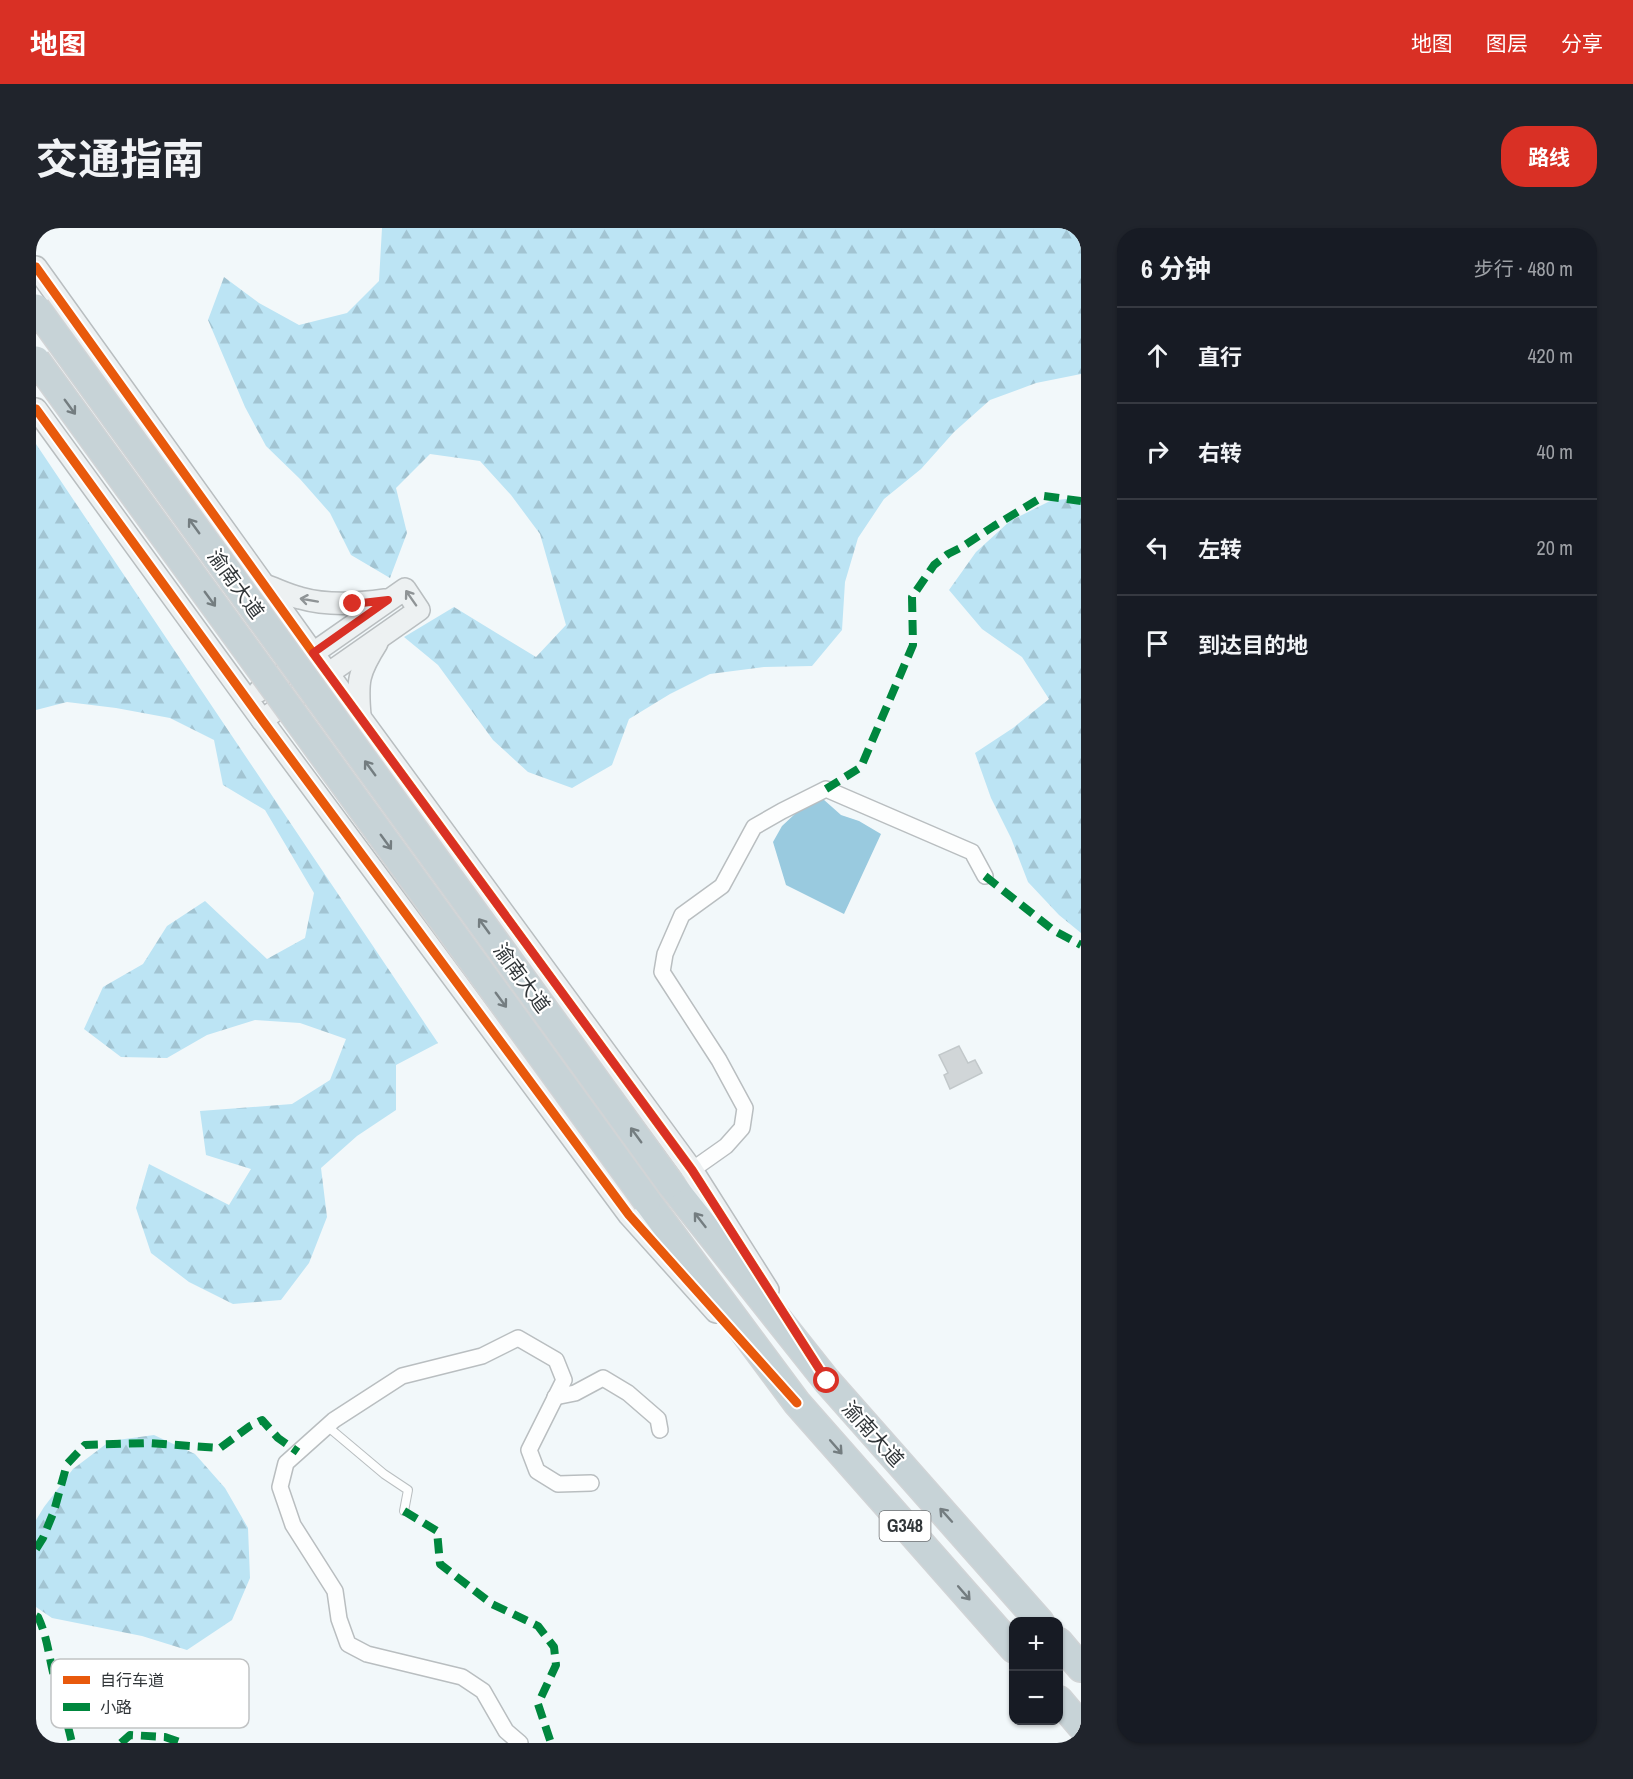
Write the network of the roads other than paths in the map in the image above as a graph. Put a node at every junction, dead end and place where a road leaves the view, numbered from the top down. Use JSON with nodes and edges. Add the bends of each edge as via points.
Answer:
{"nodes":[{"id":1,"x":36,"y":267,"type":"edge"},
{"id":2,"x":36,"y":308,"type":"edge"},
{"id":3,"x":36,"y":360,"type":"edge"},
{"id":4,"x":36,"y":409,"type":"edge"},
{"id":5,"x":264,"y":585,"type":"junction"},
{"id":6,"x":388,"y":600,"type":"junction"},
{"id":7,"x":384,"y":634,"type":"junction"},
{"id":8,"x":313,"y":653,"type":"junction"},
{"id":9,"x":328,"y":673,"type":"junction"},
{"id":10,"x":247,"y":699,"type":"junction"},
{"id":11,"x":360,"y":716,"type":"junction"},
{"id":12,"x":262,"y":720,"type":"junction"},
{"id":13,"x":985,"y":876,"type":"dead end"},
{"id":14,"x":681,"y":1176,"type":"junction"},
{"id":15,"x":555,"y":1397,"type":"junction"},
{"id":16,"x":797,"y":1403,"type":"junction"},
{"id":17,"x":327,"y":1426,"type":"junction"},
{"id":18,"x":660,"y":1430,"type":"dead end"},
{"id":19,"x":591,"y":1483,"type":"dead end"},
{"id":20,"x":404,"y":1511,"type":"dead end"},
{"id":21,"x":1036,"y":1617,"type":"edge"},
{"id":22,"x":1009,"y":1643,"type":"edge"},
{"id":23,"x":1063,"y":1647,"type":"edge"},
{"id":24,"x":1081,"y":1668,"type":"edge"},
{"id":25,"x":1063,"y":1705,"type":"edge"},
{"id":26,"x":1081,"y":1726,"type":"edge"},
{"id":27,"x":520,"y":1743,"type":"edge"}],
"edges":[{"from":1,"to":5,"type":"main road"},
{"from":14,"to":2,"type":"highway","name":"渝南大道","number":"G348","one_way":true,"bridge":true},
{"from":3,"to":16,"type":"highway","name":"渝南大道","number":"G348","one_way":true,"bridge":true},
{"from":4,"to":10,"type":"main road"},
{"from":6,"to":5,"type":"main road","one_way":true,"via":[[327,603],[301,599]]},
{"from":5,"to":8,"type":"main road"},
{"from":7,"to":6,"type":"main road","one_way":true,"via":[[419,610],[405,589]]},
{"from":6,"to":8,"type":"main road"},
{"from":7,"to":9,"type":"main road"},
{"from":7,"to":11,"type":"main road","via":[[364,664],[357,688]]},
{"from":8,"to":9,"type":"main road"},
{"from":8,"to":10,"type":"main road"},
{"from":9,"to":11,"type":"main road"},
{"from":9,"to":12,"type":"main road"},
{"from":10,"to":12,"type":"main road"},
{"from":11,"to":14,"type":"main road"},
{"from":12,"to":16,"type":"main road","via":[[629,1215]]},
{"from":13,"to":14,"type":"street","via":[[972,852],[826,789],[754,827],[722,886],[682,915],[665,954],[662,972],[745,1108],[742,1128],[726,1146]]},
{"from":21,"to":14,"type":"highway","name":"渝南大道","number":"G348","one_way":true,"via":[[827,1381]]},
{"from":15,"to":17,"type":"street","via":[[564,1380],[556,1360],[518,1338],[482,1356],[402,1376]]},
{"from":15,"to":18,"type":"street","via":[[575,1394],[603,1378],[658,1419]]},
{"from":15,"to":19,"type":"street","via":[[529,1450],[537,1471],[558,1484]]},
{"from":16,"to":22,"type":"highway","name":"渝南大道","number":"G348","one_way":true},
{"from":17,"to":20,"type":"lane","via":[[408,1490]]},
{"from":17,"to":27,"type":"street","via":[[286,1463],[280,1486],[293,1525],[336,1591],[339,1619],[348,1644],[368,1654],[462,1677],[483,1691],[506,1731]]},
{"from":23,"to":24,"type":"highway"},
{"from":25,"to":26,"type":"highway"}]}
